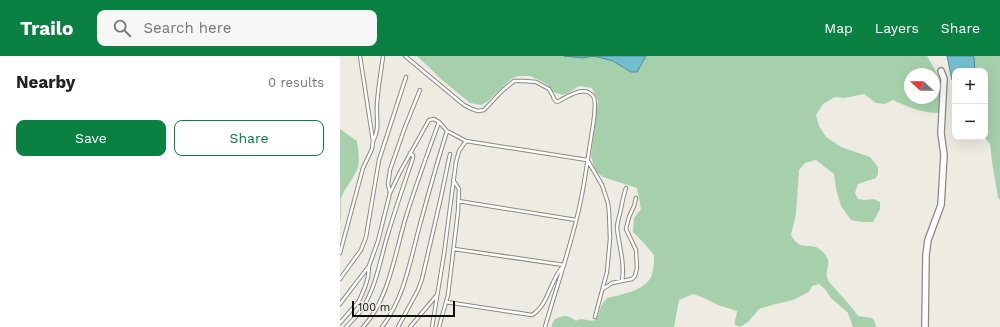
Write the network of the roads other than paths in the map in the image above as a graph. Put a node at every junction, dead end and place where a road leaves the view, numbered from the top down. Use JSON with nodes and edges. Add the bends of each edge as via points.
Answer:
{"nodes":[{"id":1,"x":360,"y":56,"type":"edge"},
{"id":2,"x":383,"y":56,"type":"edge"},
{"id":3,"x":405,"y":56,"type":"edge"},
{"id":4,"x":941,"y":71,"type":"dead end"},
{"id":5,"x":406,"y":77,"type":"dead end"},
{"id":6,"x":420,"y":90,"type":"dead end"},
{"id":7,"x":439,"y":122,"type":"junction"},
{"id":8,"x":447,"y":131,"type":"junction"},
{"id":9,"x":373,"y":141,"type":"junction"},
{"id":10,"x":466,"y":141,"type":"junction"},
{"id":11,"x":410,"y":153,"type":"junction"},
{"id":12,"x":450,"y":154,"type":"dead end"},
{"id":13,"x":587,"y":160,"type":"junction"},
{"id":14,"x":453,"y":180,"type":"junction"},
{"id":15,"x":626,"y":188,"type":"dead end"},
{"id":16,"x":390,"y":194,"type":"junction"},
{"id":17,"x":636,"y":198,"type":"dead end"},
{"id":18,"x":458,"y":201,"type":"junction"},
{"id":19,"x":576,"y":220,"type":"junction"},
{"id":20,"x":454,"y":249,"type":"junction"},
{"id":21,"x":340,"y":253,"type":"edge"},
{"id":22,"x":565,"y":265,"type":"junction"},
{"id":23,"x":369,"y":266,"type":"junction"},
{"id":24,"x":340,"y":279,"type":"edge"},
{"id":25,"x":622,"y":281,"type":"junction"},
{"id":26,"x":603,"y":289,"type":"junction"},
{"id":27,"x":437,"y":294,"type":"junction"},
{"id":28,"x":446,"y":302,"type":"junction"},
{"id":29,"x":340,"y":304,"type":"edge"},
{"id":30,"x":596,"y":317,"type":"dead end"},
{"id":31,"x":340,"y":322,"type":"edge"},
{"id":32,"x":346,"y":327,"type":"edge"},
{"id":33,"x":363,"y":327,"type":"edge"},
{"id":34,"x":382,"y":327,"type":"edge"},
{"id":35,"x":398,"y":327,"type":"edge"},
{"id":36,"x":410,"y":327,"type":"edge"},
{"id":37,"x":432,"y":327,"type":"edge"},
{"id":38,"x":439,"y":327,"type":"edge"},
{"id":39,"x":545,"y":327,"type":"edge"},
{"id":40,"x":925,"y":327,"type":"edge"}],
"edges":[{"from":1,"to":9,"type":"lane"},
{"from":2,"to":9,"type":"lane","via":[[376,116],[377,135]]},
{"from":3,"to":13,"type":"lane","via":[[464,105],[478,111],[484,110],[514,81],[536,82],[550,89],[557,102],[576,92],[588,92],[595,102]]},
{"from":4,"to":40,"type":"street","via":[[944,79],[941,133],[944,166],[941,205],[928,240],[926,255]]},
{"from":5,"to":24,"type":"lane","via":[[379,160],[366,237],[361,250]]},
{"from":6,"to":16,"type":"lane","via":[[392,164],[388,184]]},
{"from":7,"to":8,"type":"lane"},
{"from":7,"to":11,"type":"lane","via":[[429,120]]},
{"from":7,"to":33,"type":"lane","via":[[406,219],[392,271],[378,307]]},
{"from":8,"to":10,"type":"lane"},
{"from":8,"to":34,"type":"lane","via":[[400,295]]},
{"from":9,"to":21,"type":"lane"},
{"from":10,"to":13,"type":"lane"},
{"from":10,"to":14,"type":"lane","via":[[460,150]]},
{"from":11,"to":16,"type":"lane"},
{"from":11,"to":32,"type":"lane","via":[[413,158],[376,278],[362,309]]},
{"from":12,"to":35,"type":"lane","via":[[422,279]]},
{"from":13,"to":19,"type":"lane"},
{"from":13,"to":26,"type":"lane","via":[[602,185],[608,203],[610,238]]},
{"from":14,"to":18,"type":"lane","via":[[459,189]]},
{"from":14,"to":27,"type":"lane"},
{"from":15,"to":25,"type":"lane","via":[[617,222],[624,272]]},
{"from":16,"to":23,"type":"lane"},
{"from":17,"to":25,"type":"lane","via":[[626,229],[636,250],[637,268],[632,279]]},
{"from":18,"to":19,"type":"lane"},
{"from":18,"to":20,"type":"lane"},
{"from":19,"to":22,"type":"lane"},
{"from":20,"to":22,"type":"lane"},
{"from":20,"to":28,"type":"lane"},
{"from":22,"to":28,"type":"lane","via":[[558,271],[542,305],[532,315]]},
{"from":22,"to":39,"type":"lane"},
{"from":23,"to":29,"type":"lane"},
{"from":23,"to":31,"type":"lane","via":[[368,278],[359,301]]},
{"from":25,"to":26,"type":"lane","via":[[612,283]]},
{"from":26,"to":30,"type":"lane"},
{"from":27,"to":36,"type":"lane"},
{"from":27,"to":37,"type":"lane"},
{"from":28,"to":38,"type":"lane"}]}
